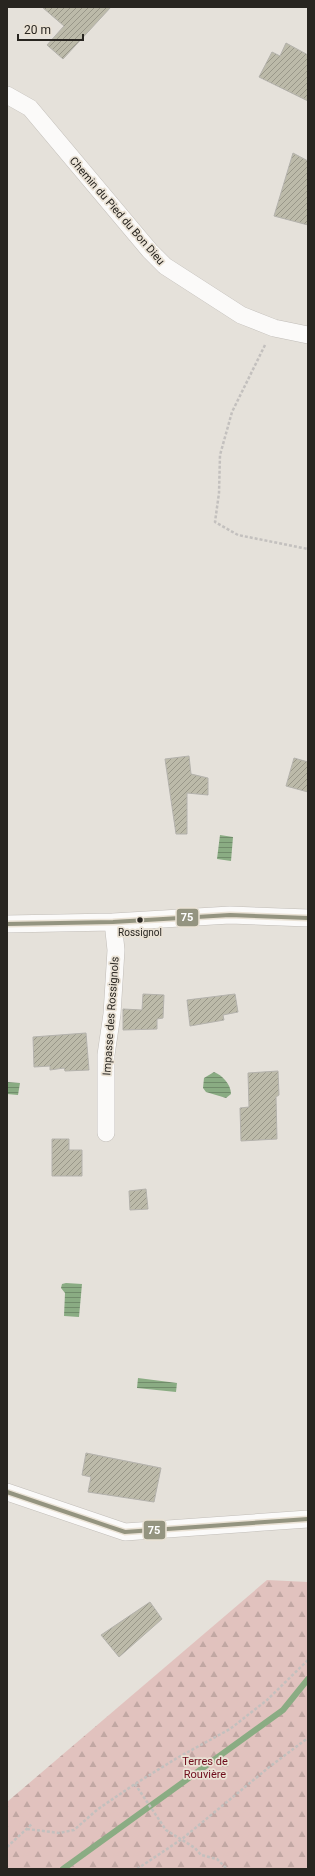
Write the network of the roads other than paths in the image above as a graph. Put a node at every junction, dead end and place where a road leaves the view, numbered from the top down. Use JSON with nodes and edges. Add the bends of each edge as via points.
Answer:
{"nodes":[{"id":1,"x":7,"y":95,"type":"edge"},
{"id":2,"x":308,"y":335,"type":"edge"},
{"id":3,"x":308,"y":918,"type":"edge"},
{"id":4,"x":113,"y":922,"type":"junction"},
{"id":5,"x":7,"y":924,"type":"edge"},
{"id":6,"x":106,"y":1134,"type":"dead end"},
{"id":7,"x":7,"y":1492,"type":"edge"},
{"id":8,"x":308,"y":1519,"type":"edge"}],
"edges":[{"from":1,"to":2,"type":"street","name":"Chemin du Pied du Bon Dieu","via":[[30,108],[165,266],[241,315],[274,328]]},
{"from":3,"to":4,"type":"street","via":[[230,915]]},
{"from":4,"to":5,"type":"street"},
{"from":4,"to":6,"type":"street","name":"Impasse des Rossignols","via":[[116,950],[112,1014],[106,1055]]},
{"from":7,"to":8,"type":"street","via":[[125,1532]]}]}
